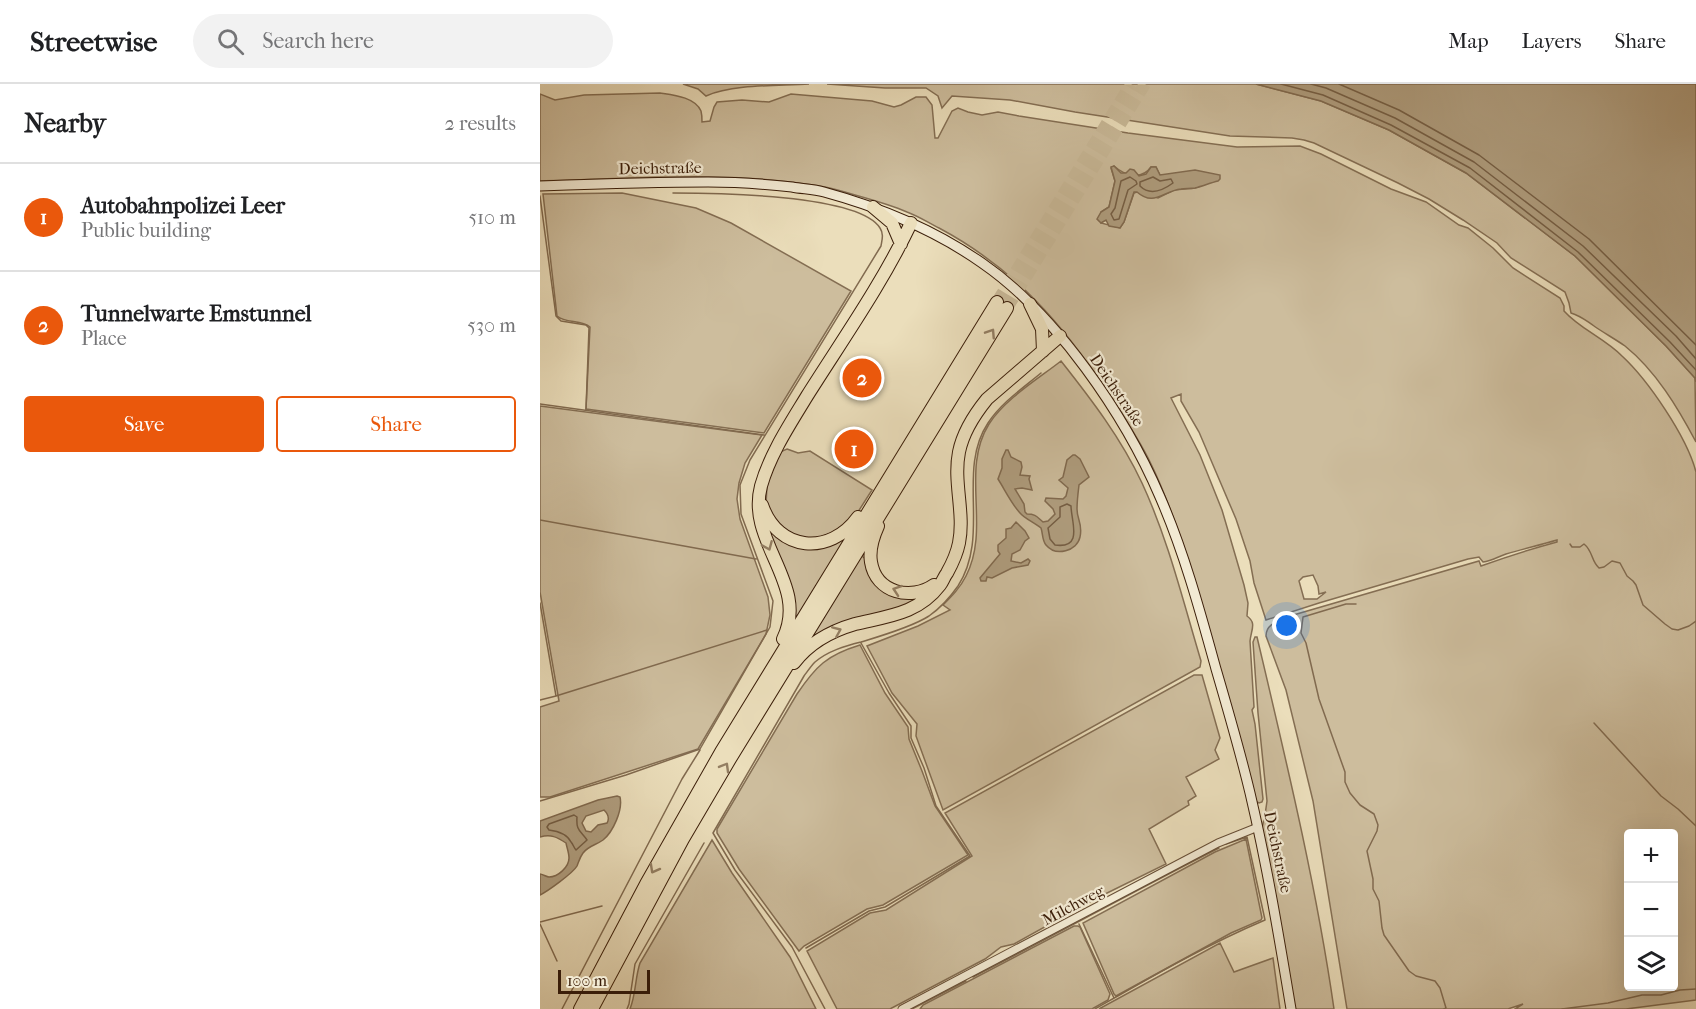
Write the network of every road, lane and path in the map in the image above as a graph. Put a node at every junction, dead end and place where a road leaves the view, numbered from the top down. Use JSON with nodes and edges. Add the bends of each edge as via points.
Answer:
{"nodes":[{"id":1,"x":540,"y":186,"type":"edge"},
{"id":2,"x":873,"y":207,"type":"junction"},
{"id":3,"x":911,"y":224,"type":"junction"},
{"id":4,"x":901,"y":244,"type":"junction"},
{"id":5,"x":1030,"y":304,"type":"junction"},
{"id":6,"x":1060,"y":336,"type":"junction"},
{"id":7,"x":1043,"y":351,"type":"junction"},
{"id":8,"x":898,"y":483,"type":"junction"},
{"id":9,"x":760,"y":489,"type":"junction"},
{"id":10,"x":872,"y":506,"type":"junction"},
{"id":11,"x":947,"y":571,"type":"junction"},
{"id":12,"x":772,"y":667,"type":"junction"},
{"id":13,"x":777,"y":681,"type":"junction"},
{"id":14,"x":1258,"y":827,"type":"junction"},
{"id":15,"x":580,"y":1009,"type":"edge"},
{"id":16,"x":592,"y":1009,"type":"edge"},
{"id":17,"x":902,"y":1009,"type":"edge"},
{"id":18,"x":1291,"y":1009,"type":"edge"}],
"edges":[{"from":1,"to":2,"type":"street","name":"Deichstraße","via":[[753,183],[820,191]]},
{"from":2,"to":3,"type":"street","name":"Deichstraße"},
{"from":2,"to":4,"type":"highway","via":[[892,223]]},
{"from":3,"to":4,"type":"highway"},
{"from":3,"to":5,"type":"street","name":"Deichstraße","via":[[983,264]]},
{"from":4,"to":9,"type":"highway","via":[[789,425]]},
{"from":5,"to":6,"type":"street","name":"Deichstraße"},
{"from":5,"to":7,"type":"highway","via":[[1042,329]]},
{"from":6,"to":7,"type":"highway"},
{"from":6,"to":14,"type":"street","name":"Deichstraße","via":[[1123,424],[1161,498],[1209,643]]},
{"from":7,"to":11,"type":"highway","via":[[987,399],[966,430],[957,469],[959,543]]},
{"from":8,"to":10,"type":"highway","one_way":true,"via":[[1002,305]]},
{"from":11,"to":8,"type":"highway","one_way":true,"via":[[930,588],[910,594],[888,587],[874,571],[874,534],[897,494]]},
{"from":8,"to":13,"type":"highway"},
{"from":9,"to":10,"type":"highway","via":[[769,521],[783,535],[800,543],[832,539]]},
{"from":9,"to":12,"type":"highway","one_way":true,"via":[[758,511],[763,533],[790,601],[789,623],[773,656]]},
{"from":10,"to":12,"type":"highway"},
{"from":13,"to":11,"type":"highway","one_way":true,"via":[[824,636],[896,615],[924,601]]},
{"from":12,"to":15,"type":"highway","one_way":true,"via":[[658,863]]},
{"from":16,"to":13,"type":"highway","one_way":true,"via":[[683,839]]},
{"from":14,"to":17,"type":"street","name":"Milchweg","via":[[1218,843]]},
{"from":14,"to":18,"type":"street","name":"Deichstraße"}]}
